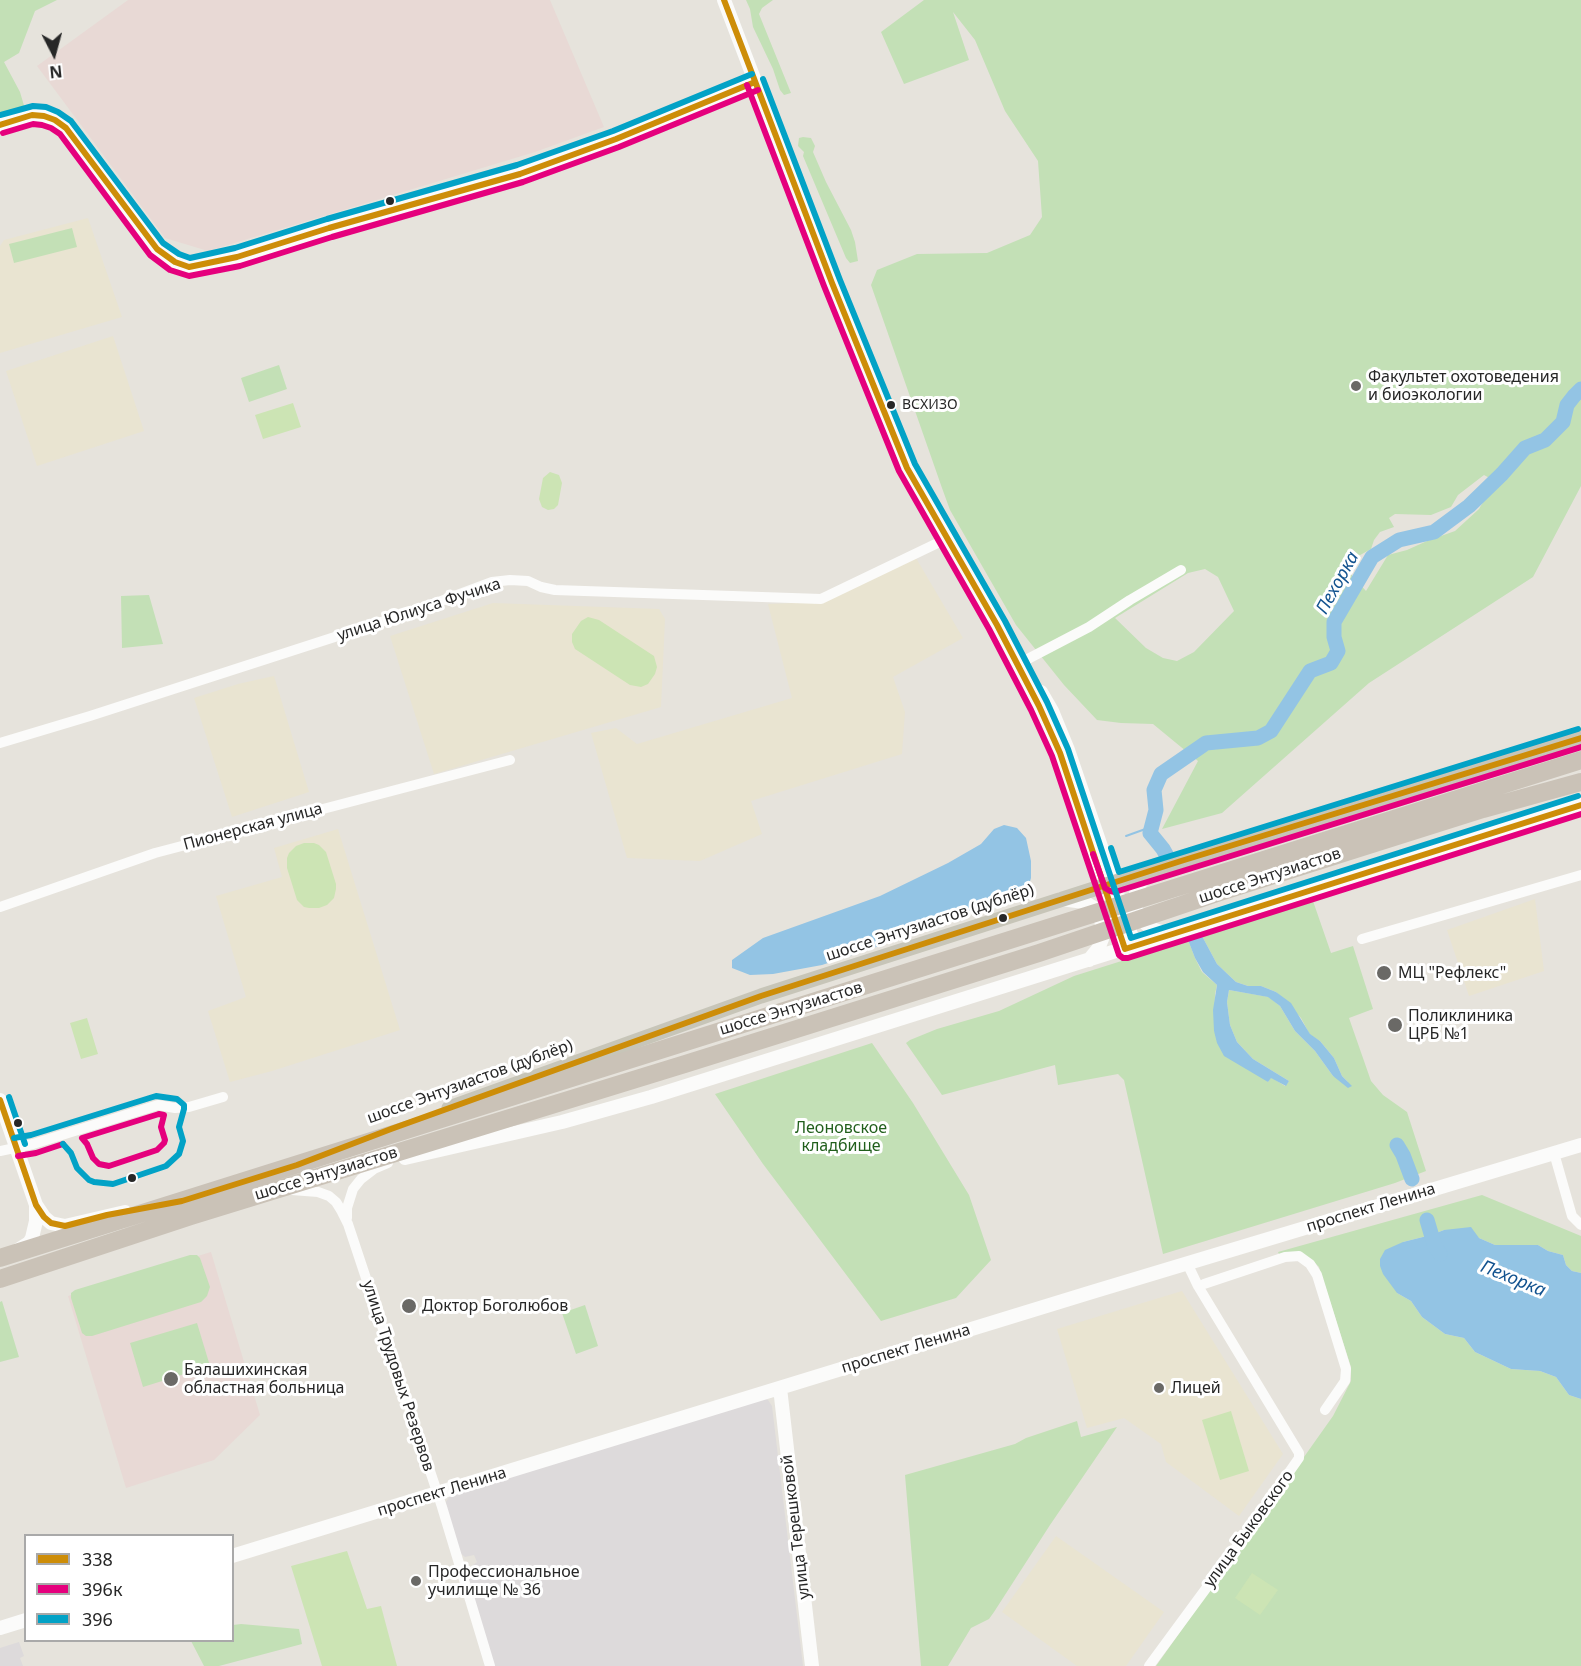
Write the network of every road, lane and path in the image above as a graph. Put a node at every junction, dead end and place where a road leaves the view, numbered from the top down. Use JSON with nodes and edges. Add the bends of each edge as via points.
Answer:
{"nodes":[{"id":1,"x":724,"y":0,"type":"edge"},
{"id":2,"x":755,"y":82,"type":"junction"},
{"id":3,"x":0,"y":125,"type":"edge"},
{"id":4,"x":946,"y":539,"type":"junction"},
{"id":5,"x":1181,"y":570,"type":"dead end"},
{"id":6,"x":997,"y":625,"type":"junction"},
{"id":7,"x":1022,"y":662,"type":"junction"},
{"id":8,"x":1581,"y":738,"type":"edge"},
{"id":9,"x":0,"y":743,"type":"edge"},
{"id":10,"x":510,"y":760,"type":"dead end"},
{"id":11,"x":1581,"y":760,"type":"edge"},
{"id":12,"x":1581,"y":782,"type":"edge"},
{"id":13,"x":1581,"y":805,"type":"edge"},
{"id":14,"x":1153,"y":870,"type":"junction"},
{"id":15,"x":1581,"y":874,"type":"edge"},
{"id":16,"x":1109,"y":884,"type":"junction"},
{"id":17,"x":1217,"y":884,"type":"junction"},
{"id":18,"x":1061,"y":899,"type":"junction"},
{"id":19,"x":0,"y":907,"type":"edge"},
{"id":20,"x":1176,"y":933,"type":"junction"},
{"id":21,"x":1362,"y":939,"type":"dead end"},
{"id":22,"x":1130,"y":947,"type":"junction"},
{"id":23,"x":1089,"y":960,"type":"junction"},
{"id":24,"x":224,"y":1097,"type":"dead end"},
{"id":25,"x":0,"y":1100,"type":"edge"},
{"id":26,"x":1581,"y":1145,"type":"edge"},
{"id":27,"x":16,"y":1147,"type":"junction"},
{"id":28,"x":0,"y":1151,"type":"edge"},
{"id":29,"x":1554,"y":1153,"type":"junction"},
{"id":30,"x":392,"y":1160,"type":"junction"},
{"id":31,"x":297,"y":1164,"type":"junction"},
{"id":32,"x":329,"y":1173,"type":"junction"},
{"id":33,"x":267,"y":1192,"type":"junction"},
{"id":34,"x":182,"y":1201,"type":"junction"},
{"id":35,"x":36,"y":1205,"type":"junction"},
{"id":36,"x":348,"y":1224,"type":"junction"},
{"id":37,"x":1581,"y":1226,"type":"edge"},
{"id":38,"x":4,"y":1257,"type":"edge"},
{"id":39,"x":1186,"y":1263,"type":"junction"},
{"id":40,"x":0,"y":1279,"type":"edge"},
{"id":41,"x":1204,"y":1284,"type":"dead end"},
{"id":42,"x":780,"y":1388,"type":"junction"},
{"id":43,"x":1325,"y":1410,"type":"dead end"},
{"id":44,"x":437,"y":1494,"type":"junction"},
{"id":45,"x":234,"y":1556,"type":"edge"},
{"id":46,"x":24,"y":1621,"type":"edge"},
{"id":47,"x":0,"y":1628,"type":"edge"},
{"id":48,"x":490,"y":1666,"type":"edge"},
{"id":49,"x":812,"y":1666,"type":"edge"},
{"id":50,"x":1149,"y":1666,"type":"edge"}],
"edges":[{"from":1,"to":2,"type":"main road"},
{"from":2,"to":3,"type":"main road","via":[[520,174],[243,255],[189,267],[157,249],[66,128],[55,120],[33,115]]},
{"from":2,"to":4,"type":"main road","via":[[907,468]]},
{"from":4,"to":6,"type":"main road"},
{"from":4,"to":9,"type":"street","name":"улица Юлиуса Фучика","via":[[820,599],[555,590],[528,581],[492,582],[409,613]]},
{"from":5,"to":7,"type":"street","via":[[1089,627]]},
{"from":6,"to":7,"type":"main road"},
{"from":6,"to":16,"type":"main road","via":[[1060,753]]},
{"from":7,"to":16,"type":"main road","via":[[1060,730]]},
{"from":8,"to":14,"type":"main road","name":"шоссе Энтузиастов (дублёр)"},
{"from":10,"to":19,"type":"street","name":"Пионерская улица","via":[[155,853]]},
{"from":11,"to":17,"type":"highway","name":"шоссе Энтузиастов"},
{"from":12,"to":17,"type":"highway","name":"шоссе Энтузиастов"},
{"from":13,"to":20,"type":"main road"},
{"from":14,"to":16,"type":"main road","name":"шоссе Энтузиастов (дублёр)"},
{"from":14,"to":20,"type":"main road","via":[[1140,883],[1136,910],[1150,927]]},
{"from":15,"to":21,"type":"street"},
{"from":16,"to":18,"type":"main road","name":"шоссе Энтузиастов (дублёр)"},
{"from":16,"to":22,"type":"main road"},
{"from":17,"to":31,"type":"highway","name":"шоссе Энтузиастов","via":[[1032,933]]},
{"from":17,"to":32,"type":"highway","name":"шоссе Энтузиастов","via":[[1038,953]]},
{"from":18,"to":23,"type":"main road","via":[[1084,902],[1100,917],[1102,939]]},
{"from":18,"to":31,"type":"main road","name":"шоссе Энтузиастов (дублёр)","via":[[761,996]]},
{"from":20,"to":22,"type":"main road"},
{"from":22,"to":23,"type":"main road"},
{"from":23,"to":30,"type":"main road","via":[[651,1097],[551,1125]]},
{"from":24,"to":27,"type":"street","via":[[189,1107],[158,1105]]},
{"from":25,"to":27,"type":"main road"},
{"from":26,"to":29,"type":"main road","name":"проспект Ленина"},
{"from":27,"to":28,"type":"street"},
{"from":27,"to":35,"type":"main road"},
{"from":29,"to":37,"type":"street","via":[[1572,1216]]},
{"from":29,"to":39,"type":"main road","name":"проспект Ленина"},
{"from":30,"to":32,"type":"main road"},
{"from":30,"to":36,"type":"street","name":"улица Трудовых Резервов","via":[[374,1169],[353,1189],[347,1208]]},
{"from":31,"to":34,"type":"highway","name":"шоссе Энтузиастов"},
{"from":32,"to":33,"type":"highway","name":"шоссе Энтузиастов"},
{"from":33,"to":36,"type":"street","name":"улица Трудовых Резервов","via":[[318,1192],[336,1202]]},
{"from":33,"to":40,"type":"highway","name":"шоссе Энтузиастов"},
{"from":34,"to":35,"type":"main road","via":[[64,1226],[51,1223]]},
{"from":34,"to":38,"type":"highway","name":"шоссе Энтузиастов"},
{"from":35,"to":38,"type":"main road","via":[[32,1238]]},
{"from":36,"to":44,"type":"street","name":"улица Трудовых Резервов"},
{"from":39,"to":42,"type":"main road","name":"проспект Ленина"},
{"from":39,"to":50,"type":"street","name":"улица Быковского","via":[[1299,1458]]},
{"from":41,"to":43,"type":"street","via":[[1285,1257],[1299,1256],[1310,1264],[1317,1275],[1346,1369],[1345,1381]]},
{"from":42,"to":44,"type":"main road","name":"проспект Ленина"},
{"from":42,"to":49,"type":"main road","name":"улица Терешковой"},
{"from":44,"to":45,"type":"main road","name":"проспект Ленина"},
{"from":44,"to":48,"type":"street","name":"улица Трудовых Резервов"},
{"from":46,"to":47,"type":"main road"}]}
